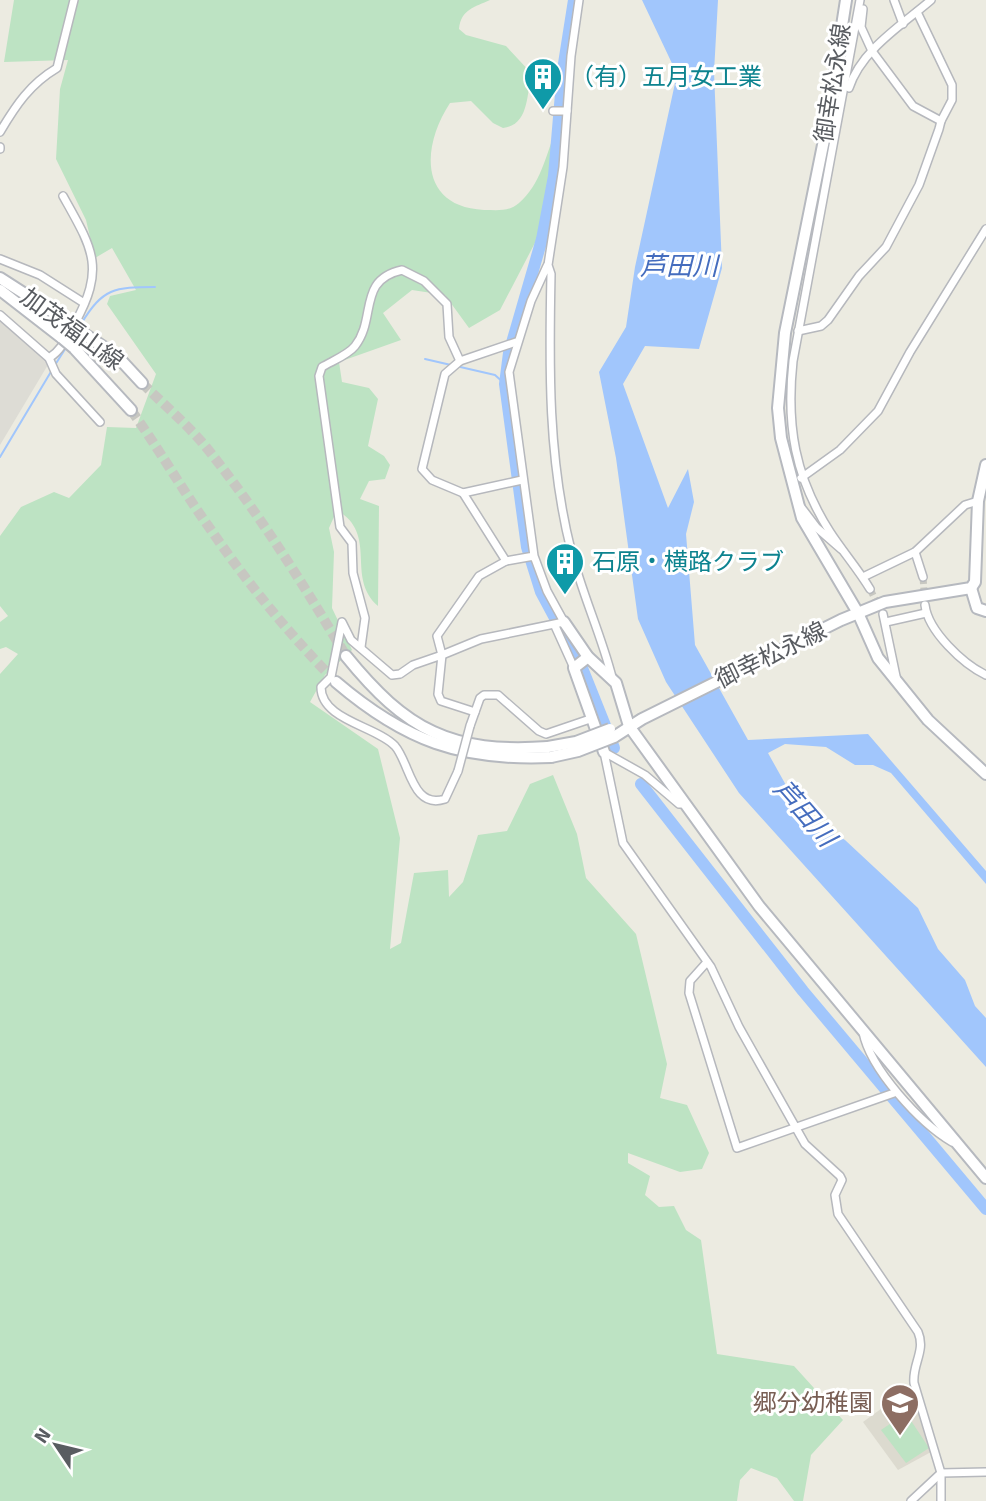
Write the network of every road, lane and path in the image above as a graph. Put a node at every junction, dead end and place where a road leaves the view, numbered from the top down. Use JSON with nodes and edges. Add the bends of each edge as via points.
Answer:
{"nodes":[{"id":1,"x":74,"y":0,"type":"edge"},
{"id":2,"x":579,"y":0,"type":"edge"},
{"id":3,"x":846,"y":0,"type":"edge"},
{"id":4,"x":894,"y":0,"type":"edge"},
{"id":5,"x":931,"y":0,"type":"edge"},
{"id":6,"x":860,"y":1,"type":"edge"},
{"id":7,"x":917,"y":12,"type":"junction"},
{"id":8,"x":903,"y":24,"type":"junction"},
{"id":9,"x":872,"y":51,"type":"junction"},
{"id":10,"x":844,"y":96,"type":"junction"},
{"id":11,"x":553,"y":111,"type":"dead end"},
{"id":12,"x":567,"y":111,"type":"junction"},
{"id":13,"x":941,"y":121,"type":"junction"},
{"id":14,"x":0,"y":132,"type":"edge"},
{"id":15,"x":63,"y":196,"type":"dead end"},
{"id":16,"x":986,"y":229,"type":"edge"},
{"id":17,"x":0,"y":259,"type":"edge"},
{"id":18,"x":548,"y":265,"type":"junction"},
{"id":19,"x":0,"y":278,"type":"edge"},
{"id":20,"x":0,"y":290,"type":"edge"},
{"id":21,"x":84,"y":303,"type":"junction"},
{"id":22,"x":0,"y":315,"type":"edge"},
{"id":23,"x":798,"y":333,"type":"junction"},
{"id":24,"x":516,"y":341,"type":"junction"},
{"id":25,"x":50,"y":358,"type":"junction"},
{"id":26,"x":457,"y":364,"type":"junction"},
{"id":27,"x":780,"y":380,"type":"junction"},
{"id":28,"x":142,"y":383,"type":"tunnel mouth"},
{"id":29,"x":131,"y":410,"type":"tunnel mouth"},
{"id":30,"x":100,"y":422,"type":"dead end"},
{"id":31,"x":986,"y":465,"type":"edge"},
{"id":32,"x":801,"y":478,"type":"junction"},
{"id":33,"x":522,"y":480,"type":"junction"},
{"id":34,"x":463,"y":493,"type":"junction"},
{"id":35,"x":796,"y":500,"type":"junction"},
{"id":36,"x":978,"y":501,"type":"junction"},
{"id":37,"x":844,"y":551,"type":"junction"},
{"id":38,"x":915,"y":552,"type":"junction"},
{"id":39,"x":531,"y":557,"type":"junction"},
{"id":40,"x":506,"y":561,"type":"junction"},
{"id":41,"x":863,"y":577,"type":"junction"},
{"id":42,"x":923,"y":577,"type":"tunnel mouth"},
{"id":43,"x":971,"y":588,"type":"junction"},
{"id":44,"x":870,"y":589,"type":"tunnel mouth"},
{"id":45,"x":986,"y":611,"type":"edge"},
{"id":46,"x":858,"y":613,"type":"junction"},
{"id":47,"x":559,"y":624,"type":"junction"},
{"id":48,"x":361,"y":646,"type":"junction"},
{"id":49,"x":442,"y":655,"type":"junction"},
{"id":50,"x":346,"y":656,"type":"tunnel mouth"},
{"id":51,"x":588,"y":657,"type":"junction"},
{"id":52,"x":574,"y":668,"type":"junction"},
{"id":53,"x":986,"y":675,"type":"edge"},
{"id":54,"x":612,"y":678,"type":"junction"},
{"id":55,"x":336,"y":682,"type":"tunnel mouth"},
{"id":56,"x":896,"y":683,"type":"junction"},
{"id":57,"x":475,"y":712,"type":"junction"},
{"id":58,"x":593,"y":718,"type":"junction"},
{"id":59,"x":629,"y":726,"type":"junction"},
{"id":60,"x":549,"y":752,"type":"junction"},
{"id":61,"x":604,"y":752,"type":"junction"},
{"id":62,"x":986,"y":774,"type":"edge"},
{"id":63,"x":686,"y":804,"type":"junction"},
{"id":64,"x":707,"y":962,"type":"junction"},
{"id":65,"x":862,"y":1031,"type":"junction"},
{"id":66,"x":891,"y":1094,"type":"junction"},
{"id":67,"x":796,"y":1125,"type":"junction"},
{"id":68,"x":958,"y":1145,"type":"junction"},
{"id":69,"x":986,"y":1178,"type":"edge"},
{"id":70,"x":986,"y":1472,"type":"edge"},
{"id":71,"x":941,"y":1473,"type":"junction"},
{"id":72,"x":911,"y":1501,"type":"edge"},
{"id":73,"x":941,"y":1501,"type":"edge"}],
"edges":[{"from":1,"to":14,"type":"street","via":[[57,68],[19,100]]},
{"from":2,"to":12,"type":"street"},
{"from":3,"to":27,"type":"main road","name":"御幸松永線"},
{"from":4,"to":8,"type":"street"},
{"from":5,"to":7,"type":"street"},
{"from":6,"to":9,"type":"street","via":[[862,27]]},
{"from":6,"to":10,"type":"street"},
{"from":7,"to":8,"type":"street"},
{"from":7,"to":13,"type":"street","via":[[952,85],[952,100]]},
{"from":8,"to":9,"type":"street"},
{"from":9,"to":10,"type":"street","via":[[854,72]]},
{"from":9,"to":13,"type":"street","via":[[914,106]]},
{"from":10,"to":23,"type":"street"},
{"from":11,"to":12,"type":"street"},
{"from":12,"to":18,"type":"street"},
{"from":13,"to":23,"type":"street","via":[[919,185],[886,247],[828,320]]},
{"from":15,"to":21,"type":"street","via":[[89,242],[94,279]]},
{"from":16,"to":32,"type":"street","via":[[878,411],[840,450]]},
{"from":17,"to":21,"type":"street","via":[[40,275]]},
{"from":18,"to":24,"type":"street"},
{"from":18,"to":54,"type":"street","via":[[549,398],[559,495],[587,605]]},
{"from":19,"to":28,"type":"main road","name":"加茂福山線","bridge":true,"via":[[117,356]]},
{"from":20,"to":29,"type":"main road","name":"加茂福山線","bridge":true,"via":[[74,348]]},
{"from":21,"to":25,"type":"street","via":[[59,352]]},
{"from":22,"to":25,"type":"street"},
{"from":23,"to":27,"type":"street"},
{"from":23,"to":32,"type":"street","via":[[791,417]]},
{"from":24,"to":26,"type":"street"},
{"from":24,"to":33,"type":"street","via":[[509,372]]},
{"from":25,"to":30,"type":"street","via":[[56,374]]},
{"from":26,"to":34,"type":"street","via":[[442,382],[422,469],[432,480]]},
{"from":26,"to":48,"type":"street","via":[[447,304],[424,281],[402,270],[381,278],[374,288],[354,348],[322,367],[319,376],[340,527],[352,542],[353,573],[365,618]]},
{"from":27,"to":35,"type":"main road","name":"御幸松永線","via":[[781,438]]},
{"from":31,"to":36,"type":"main road"},
{"from":32,"to":37,"type":"street"},
{"from":33,"to":34,"type":"street"},
{"from":33,"to":39,"type":"street"},
{"from":34,"to":40,"type":"street"},
{"from":35,"to":37,"type":"street","via":[[817,528]]},
{"from":35,"to":46,"type":"main road","name":"御幸松永線","via":[[810,536]]},
{"from":36,"to":38,"type":"street","via":[[965,505]]},
{"from":36,"to":43,"type":"main road","via":[[975,582]]},
{"from":37,"to":41,"type":"street"},
{"from":38,"to":41,"type":"street"},
{"from":38,"to":42,"type":"street"},
{"from":39,"to":40,"type":"street"},
{"from":39,"to":47,"type":"street"},
{"from":40,"to":49,"type":"street","via":[[479,576],[437,636]]},
{"from":41,"to":44,"type":"street"},
{"from":43,"to":45,"type":"main road","via":[[977,608]]},
{"from":43,"to":46,"type":"main road","via":[[908,596]]},
{"from":46,"to":56,"type":"main road","via":[[878,659]]},
{"from":46,"to":59,"type":"main road","name":"御幸松永線"},
{"from":47,"to":49,"type":"street","via":[[481,639]]},
{"from":47,"to":51,"type":"main road"},
{"from":47,"to":52,"type":"street"},
{"from":48,"to":49,"type":"street","via":[[392,675]]},
{"from":48,"to":57,"type":"street","bridge":true,"via":[[351,640],[342,622],[331,677],[321,687],[325,701],[393,743],[415,787],[426,798],[445,799]]},
{"from":49,"to":57,"type":"street","via":[[441,701]]},
{"from":50,"to":60,"type":"main road","via":[[383,699],[427,729],[486,749]]},
{"from":51,"to":52,"type":"main road"},
{"from":51,"to":54,"type":"main road"},
{"from":52,"to":58,"type":"main road"},
{"from":53,"to":56,"type":"street","via":[[967,663],[931,624],[925,609],[884,618]]},
{"from":54,"to":59,"type":"main road"},
{"from":55,"to":60,"type":"main road","via":[[383,718],[450,748],[505,759]]},
{"from":56,"to":62,"type":"main road"},
{"from":57,"to":58,"type":"street","via":[[480,698],[491,694],[547,734]]},
{"from":58,"to":61,"type":"main road"},
{"from":59,"to":60,"type":"main road","bridge":true},
{"from":59,"to":63,"type":"main road"},
{"from":61,"to":63,"type":"street","via":[[645,775],[679,804]]},
{"from":61,"to":64,"type":"street","via":[[623,842]]},
{"from":63,"to":65,"type":"main road","via":[[759,906]]},
{"from":64,"to":67,"type":"street"},
{"from":64,"to":67,"type":"street","via":[[690,981],[689,993],[735,1146],[739,1149]]},
{"from":65,"to":66,"type":"street"},
{"from":65,"to":68,"type":"main road"},
{"from":66,"to":67,"type":"street"},
{"from":66,"to":68,"type":"street"},
{"from":67,"to":71,"type":"street","via":[[805,1143],[840,1176],[834,1205],[838,1214],[918,1332],[922,1349],[913,1370],[914,1383]]},
{"from":68,"to":69,"type":"main road"},
{"from":70,"to":71,"type":"street"},
{"from":71,"to":72,"type":"street"},
{"from":71,"to":73,"type":"street"}]}
